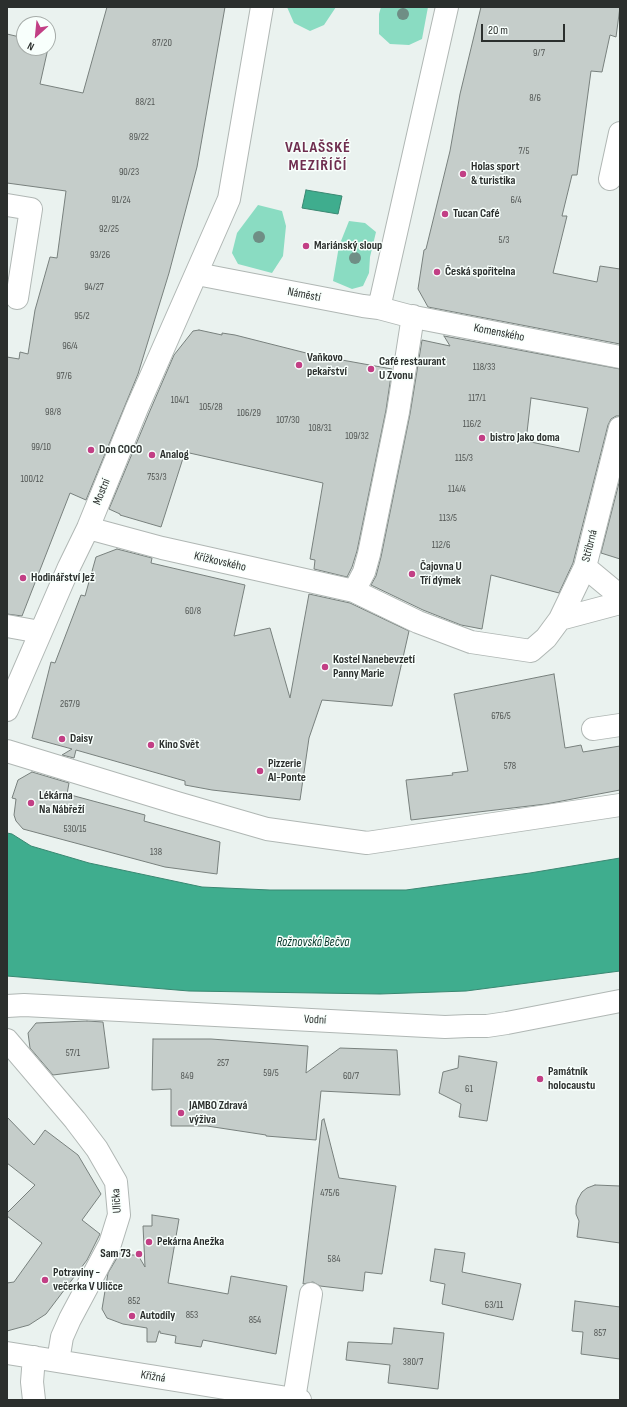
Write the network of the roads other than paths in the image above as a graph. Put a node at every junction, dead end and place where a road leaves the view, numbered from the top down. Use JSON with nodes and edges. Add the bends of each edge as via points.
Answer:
{"nodes":[{"id":1,"x":262,"y":7,"type":"edge"},
{"id":2,"x":447,"y":7,"type":"edge"},
{"id":3,"x":620,"y":133,"type":"edge"},
{"id":4,"x":610,"y":179,"type":"dead end"},
{"id":5,"x":7,"y":205,"type":"edge"},
{"id":6,"x":197,"y":274,"type":"junction"},
{"id":7,"x":17,"y":298,"type":"dead end"},
{"id":8,"x":379,"y":308,"type":"junction"},
{"id":9,"x":413,"y":316,"type":"junction"},
{"id":10,"x":620,"y":357,"type":"edge"},
{"id":11,"x":620,"y":428,"type":"edge"},
{"id":12,"x":88,"y":528,"type":"junction"},
{"id":13,"x":585,"y":567,"type":"junction"},
{"id":14,"x":354,"y":591,"type":"junction"},
{"id":15,"x":620,"y":596,"type":"edge"},
{"id":16,"x":620,"y":603,"type":"edge"},
{"id":17,"x":560,"y":619,"type":"junction"},
{"id":18,"x":7,"y":626,"type":"edge"},
{"id":19,"x":40,"y":632,"type":"junction"},
{"id":20,"x":531,"y":651,"type":"joint"},
{"id":21,"x":7,"y":710,"type":"edge"},
{"id":22,"x":620,"y":726,"type":"edge"},
{"id":23,"x":593,"y":729,"type":"dead end"},
{"id":24,"x":7,"y":752,"type":"edge"},
{"id":25,"x":620,"y":806,"type":"edge"},
{"id":26,"x":620,"y":1001,"type":"edge"},
{"id":27,"x":7,"y":1006,"type":"edge"},
{"id":28,"x":7,"y":1040,"type":"edge"},
{"id":29,"x":311,"y":1294,"type":"dead end"},
{"id":30,"x":7,"y":1353,"type":"edge"},
{"id":31,"x":34,"y":1357,"type":"junction"},
{"id":32,"x":58,"y":1361,"type":"junction"},
{"id":33,"x":34,"y":1400,"type":"edge"},
{"id":34,"x":297,"y":1400,"type":"edge"}],
"edges":[{"from":1,"to":6,"type":"street","via":[[229,199]]},
{"from":2,"to":8,"type":"street"},
{"from":3,"to":4,"type":"street"},
{"from":5,"to":7,"type":"street","via":[[31,210]]},
{"from":6,"to":8,"type":"street","name":"Náměstí"},
{"from":6,"to":12,"type":"street","name":"Mostní","via":[[137,408]]},
{"from":8,"to":9,"type":"street","name":"Komenského"},
{"from":9,"to":10,"type":"street","name":"Komenského"},
{"from":9,"to":14,"type":"street","via":[[398,412],[369,554],[364,572]]},
{"from":11,"to":13,"type":"street","name":"Stříbrná"},
{"from":12,"to":14,"type":"street","name":"Křížkovského","via":[[162,548]]},
{"from":12,"to":19,"type":"street","name":"Mostní"},
{"from":13,"to":15,"type":"street"},
{"from":13,"to":17,"type":"street","name":"Stříbrná"},
{"from":14,"to":20,"type":"street","name":"Křížkovského","via":[[418,622],[471,642]]},
{"from":16,"to":17,"type":"street"},
{"from":17,"to":20,"type":"street","name":"Stříbrná","via":[[546,638]]},
{"from":18,"to":19,"type":"street"},
{"from":19,"to":21,"type":"street","name":"Mostní"},
{"from":22,"to":23,"type":"street"},
{"from":24,"to":25,"type":"street","via":[[267,830],[367,843]]},
{"from":26,"to":27,"type":"street","name":"Vodní","via":[[487,1026],[445,1027]]},
{"from":28,"to":32,"type":"street","name":"Ulička","via":[[97,1148],[116,1182],[119,1215],[110,1244],[70,1319],[59,1350]]},
{"from":29,"to":34,"type":"street"},
{"from":30,"to":31,"type":"street","name":"Křižná"},
{"from":31,"to":32,"type":"street","name":"Křižná"},
{"from":31,"to":33,"type":"street"},
{"from":32,"to":34,"type":"street","name":"Křižná"}]}
